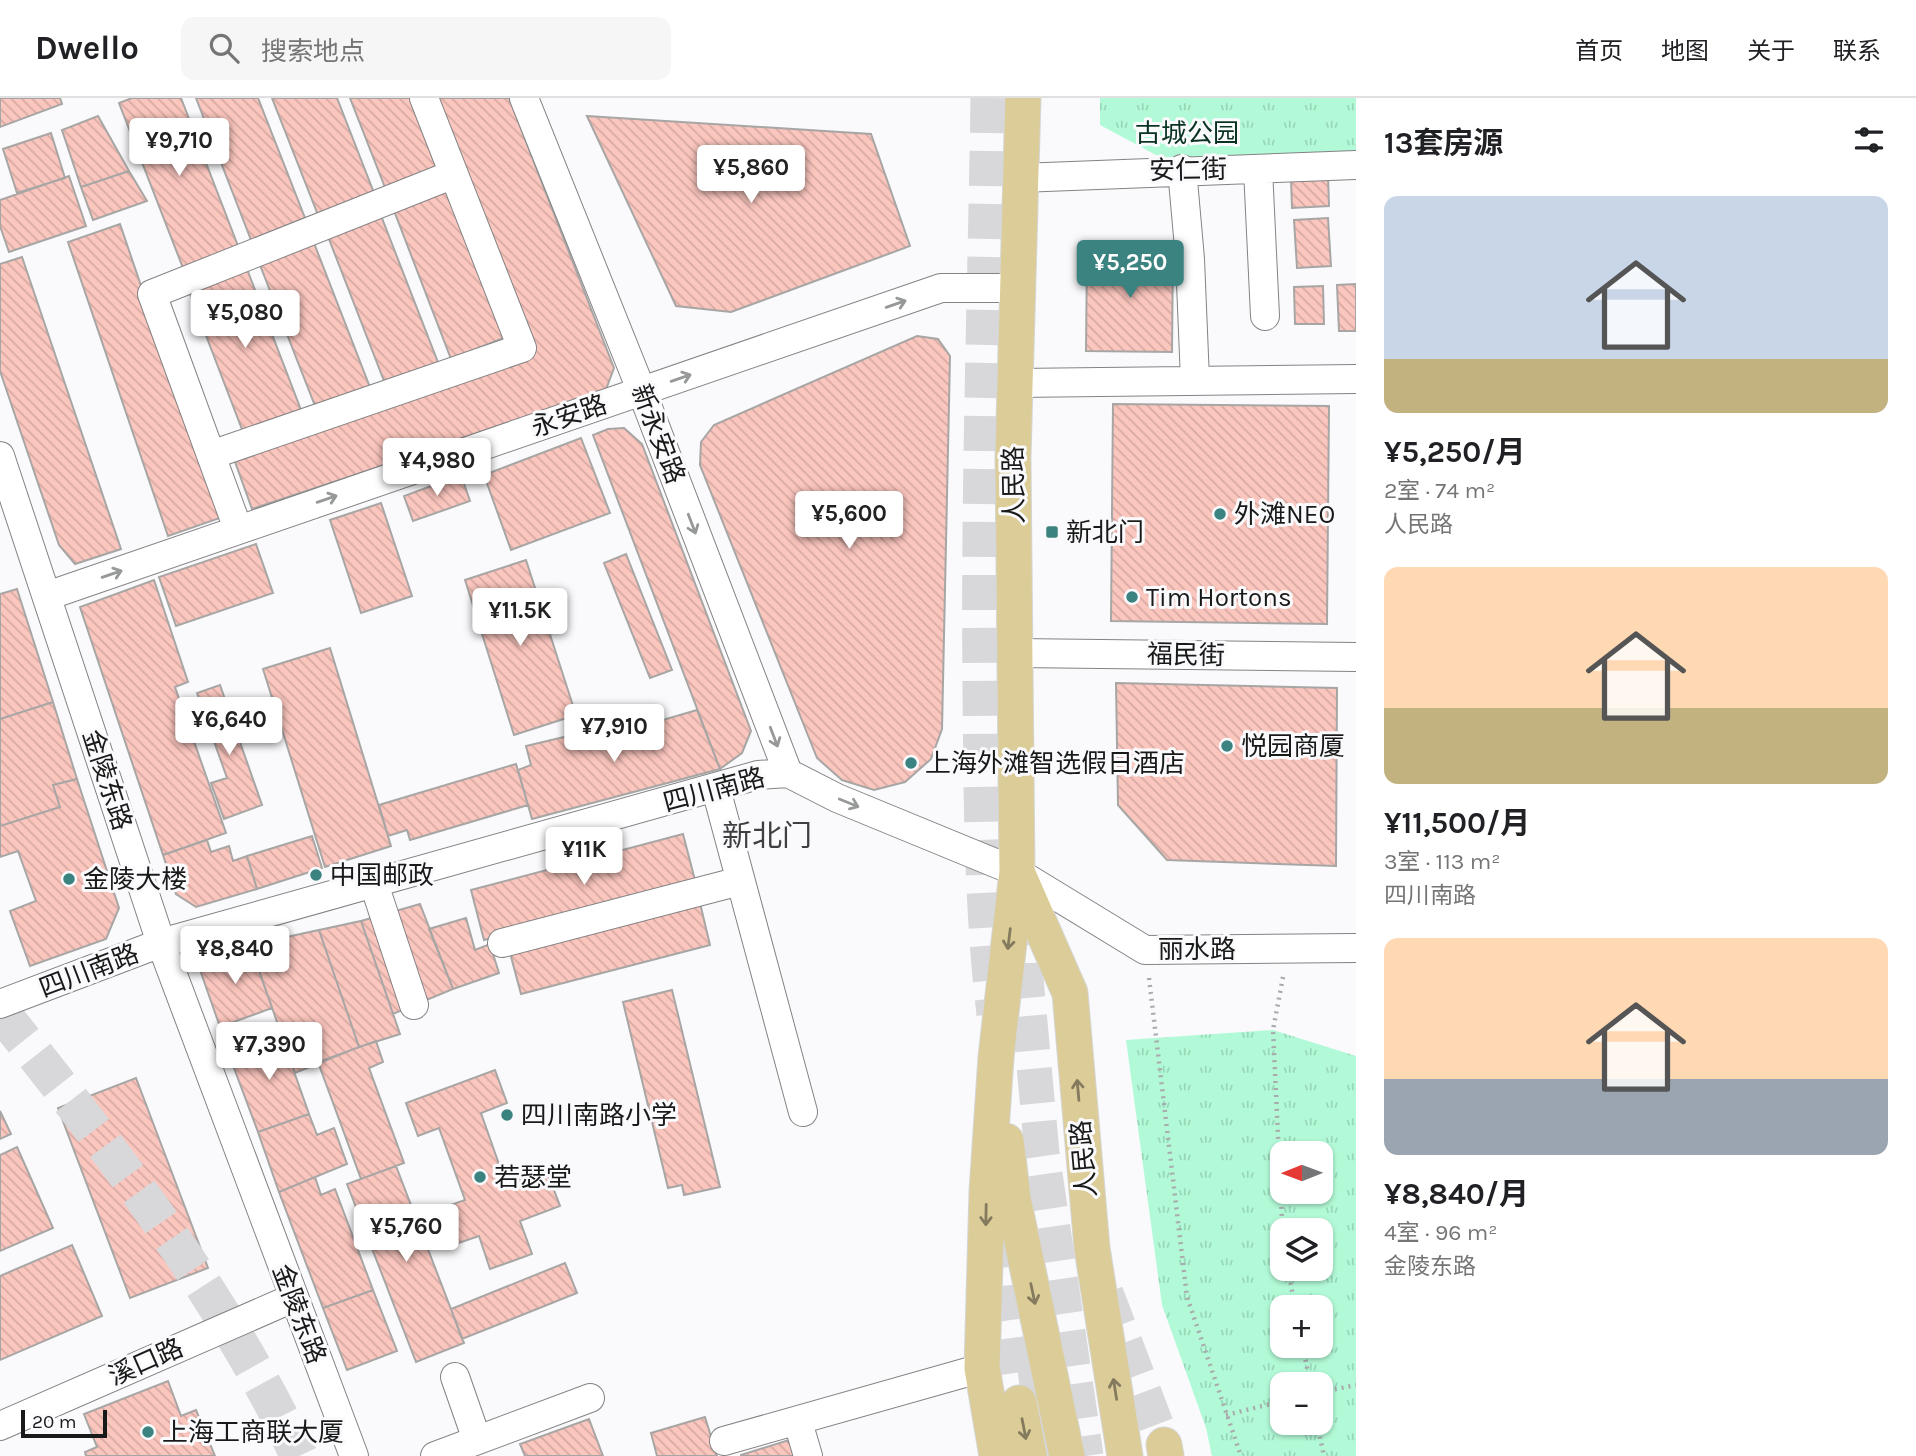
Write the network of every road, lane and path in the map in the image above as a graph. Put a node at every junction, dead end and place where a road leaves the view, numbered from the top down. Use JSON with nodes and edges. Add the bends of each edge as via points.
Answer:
{"nodes":[{"id":1,"x":424,"y":98,"type":"edge"},
{"id":2,"x":524,"y":98,"type":"edge"},
{"id":3,"x":1023,"y":98,"type":"edge"},
{"id":4,"x":1356,"y":165,"type":"edge"},
{"id":5,"x":1182,"y":169,"type":"junction"},
{"id":6,"x":1258,"y":169,"type":"junction"},
{"id":7,"x":454,"y":174,"type":"junction"},
{"id":8,"x":1020,"y":177,"type":"junction"},
{"id":9,"x":1016,"y":288,"type":"junction"},
{"id":10,"x":1265,"y":316,"type":"dead end"},
{"id":11,"x":1356,"y":379,"type":"edge"},
{"id":12,"x":1195,"y":380,"type":"junction"},
{"id":13,"x":1014,"y":383,"type":"junction"},
{"id":14,"x":642,"y":392,"type":"junction"},
{"id":15,"x":211,"y":455,"type":"junction"},
{"id":16,"x":0,"y":456,"type":"edge"},
{"id":17,"x":238,"y":530,"type":"junction"},
{"id":18,"x":47,"y":596,"type":"junction"},
{"id":19,"x":1016,"y":653,"type":"junction"},
{"id":20,"x":1356,"y":657,"type":"edge"},
{"id":21,"x":788,"y":773,"type":"junction"},
{"id":22,"x":716,"y":789,"type":"junction"},
{"id":23,"x":1017,"y":872,"type":"junction"},
{"id":24,"x":740,"y":881,"type":"junction"},
{"id":25,"x":374,"y":884,"type":"junction"},
{"id":26,"x":161,"y":943,"type":"junction"},
{"id":27,"x":502,"y":943,"type":"dead end"},
{"id":28,"x":1288,"y":948,"type":"junction"},
{"id":29,"x":1356,"y":948,"type":"edge"},
{"id":30,"x":1145,"y":950,"type":"junction"},
{"id":31,"x":0,"y":1004,"type":"edge"},
{"id":32,"x":414,"y":1006,"type":"dead end"},
{"id":33,"x":996,"y":1057,"type":"junction"},
{"id":34,"x":803,"y":1112,"type":"dead end"},
{"id":35,"x":1282,"y":1218,"type":"edge"},
{"id":36,"x":293,"y":1298,"type":"junction"},
{"id":37,"x":982,"y":1368,"type":"junction"},
{"id":38,"x":455,"y":1377,"type":"dead end"},
{"id":39,"x":1356,"y":1385,"type":"edge"},
{"id":40,"x":1333,"y":1390,"type":"edge"},
{"id":41,"x":590,"y":1398,"type":"dead end"},
{"id":42,"x":1019,"y":1403,"type":"tunnel mouth"},
{"id":43,"x":1270,"y":1404,"type":"edge"},
{"id":44,"x":1226,"y":1415,"type":"junction"},
{"id":45,"x":798,"y":1422,"type":"junction"},
{"id":46,"x":0,"y":1426,"type":"edge"},
{"id":47,"x":1320,"y":1435,"type":"edge"},
{"id":48,"x":477,"y":1440,"type":"junction"},
{"id":49,"x":724,"y":1441,"type":"dead end"},
{"id":50,"x":442,"y":1455,"type":"edge"},
{"id":51,"x":354,"y":1456,"type":"edge"},
{"id":52,"x":808,"y":1456,"type":"edge"},
{"id":53,"x":997,"y":1456,"type":"edge"},
{"id":54,"x":1029,"y":1456,"type":"edge"},
{"id":55,"x":1068,"y":1456,"type":"edge"},
{"id":56,"x":1125,"y":1456,"type":"edge"},
{"id":57,"x":1241,"y":1456,"type":"edge"},
{"id":58,"x":1324,"y":1456,"type":"edge"}],
"edges":[{"from":1,"to":7,"type":"street"},
{"from":2,"to":14,"type":"street","name":"新永安路"},
{"from":3,"to":8,"type":"main road","name":"人民路"},
{"from":4,"to":6,"type":"street","name":"安仁街"},
{"from":5,"to":6,"type":"street","name":"安仁街"},
{"from":5,"to":8,"type":"street","name":"安仁街"},
{"from":5,"to":12,"type":"street"},
{"from":6,"to":10,"type":"street"},
{"from":7,"to":15,"type":"street","via":[[152,294]]},
{"from":7,"to":15,"type":"street","via":[[522,348]]},
{"from":8,"to":9,"type":"main road","name":"人民路"},
{"from":9,"to":13,"type":"main road","name":"人民路"},
{"from":14,"to":9,"type":"street","name":"永安路","one_way":true,"via":[[941,288]]},
{"from":11,"to":12,"type":"street"},
{"from":12,"to":13,"type":"street"},
{"from":13,"to":19,"type":"main road","name":"人民路"},
{"from":17,"to":14,"type":"street","name":"永安路","one_way":true},
{"from":14,"to":21,"type":"street","name":"新永安路","one_way":true},
{"from":15,"to":17,"type":"street"},
{"from":16,"to":18,"type":"street","name":"金陵东路"},
{"from":18,"to":17,"type":"street","name":"永安路","one_way":true},
{"from":18,"to":26,"type":"street","name":"金陵东路"},
{"from":19,"to":20,"type":"street","name":"福民街"},
{"from":19,"to":23,"type":"main road","name":"人民路"},
{"from":21,"to":22,"type":"street","name":"四川南路","via":[[758,775]]},
{"from":21,"to":23,"type":"street","name":"四川南路","one_way":true,"via":[[837,798]]},
{"from":22,"to":24,"type":"street"},
{"from":22,"to":25,"type":"street","name":"四川南路"},
{"from":23,"to":30,"type":"street","name":"丽水路"},
{"from":23,"to":33,"type":"main road","name":"人民路","one_way":true},
{"from":56,"to":23,"type":"main road","name":"人民路","one_way":true,"via":[[1092,1248],[1070,993]]},
{"from":24,"to":27,"type":"street"},
{"from":24,"to":34,"type":"street"},
{"from":25,"to":26,"type":"street","name":"四川南路"},
{"from":25,"to":32,"type":"street"},
{"from":26,"to":31,"type":"street","name":"四川南路"},
{"from":26,"to":36,"type":"street","name":"金陵东路"},
{"from":28,"to":29,"type":"street","name":"丽水路"},
{"from":28,"to":30,"type":"street","name":"丽水路"},
{"from":28,"to":35,"type":"path","via":[[1273,1030]]},
{"from":30,"to":44,"type":"path","via":[[1187,1297]]},
{"from":33,"to":37,"type":"main road","name":"人民路","one_way":true},
{"from":33,"to":55,"type":"main road","name":"人民路","one_way":true,"via":[[1013,1199]]},
{"from":36,"to":46,"type":"street","name":"溪口路"},
{"from":36,"to":51,"type":"street","name":"金陵东路"},
{"from":37,"to":45,"type":"street"},
{"from":37,"to":53,"type":"main road","name":"人民路"},
{"from":38,"to":48,"type":"street"},
{"from":39,"to":40,"type":"path"},
{"from":41,"to":48,"type":"street"},
{"from":42,"to":54,"type":"main road","one_way":true},
{"from":43,"to":44,"type":"path"},
{"from":44,"to":57,"type":"path"},
{"from":45,"to":49,"type":"street"},
{"from":45,"to":52,"type":"street"},
{"from":47,"to":58,"type":"path"},
{"from":48,"to":50,"type":"street"}]}
